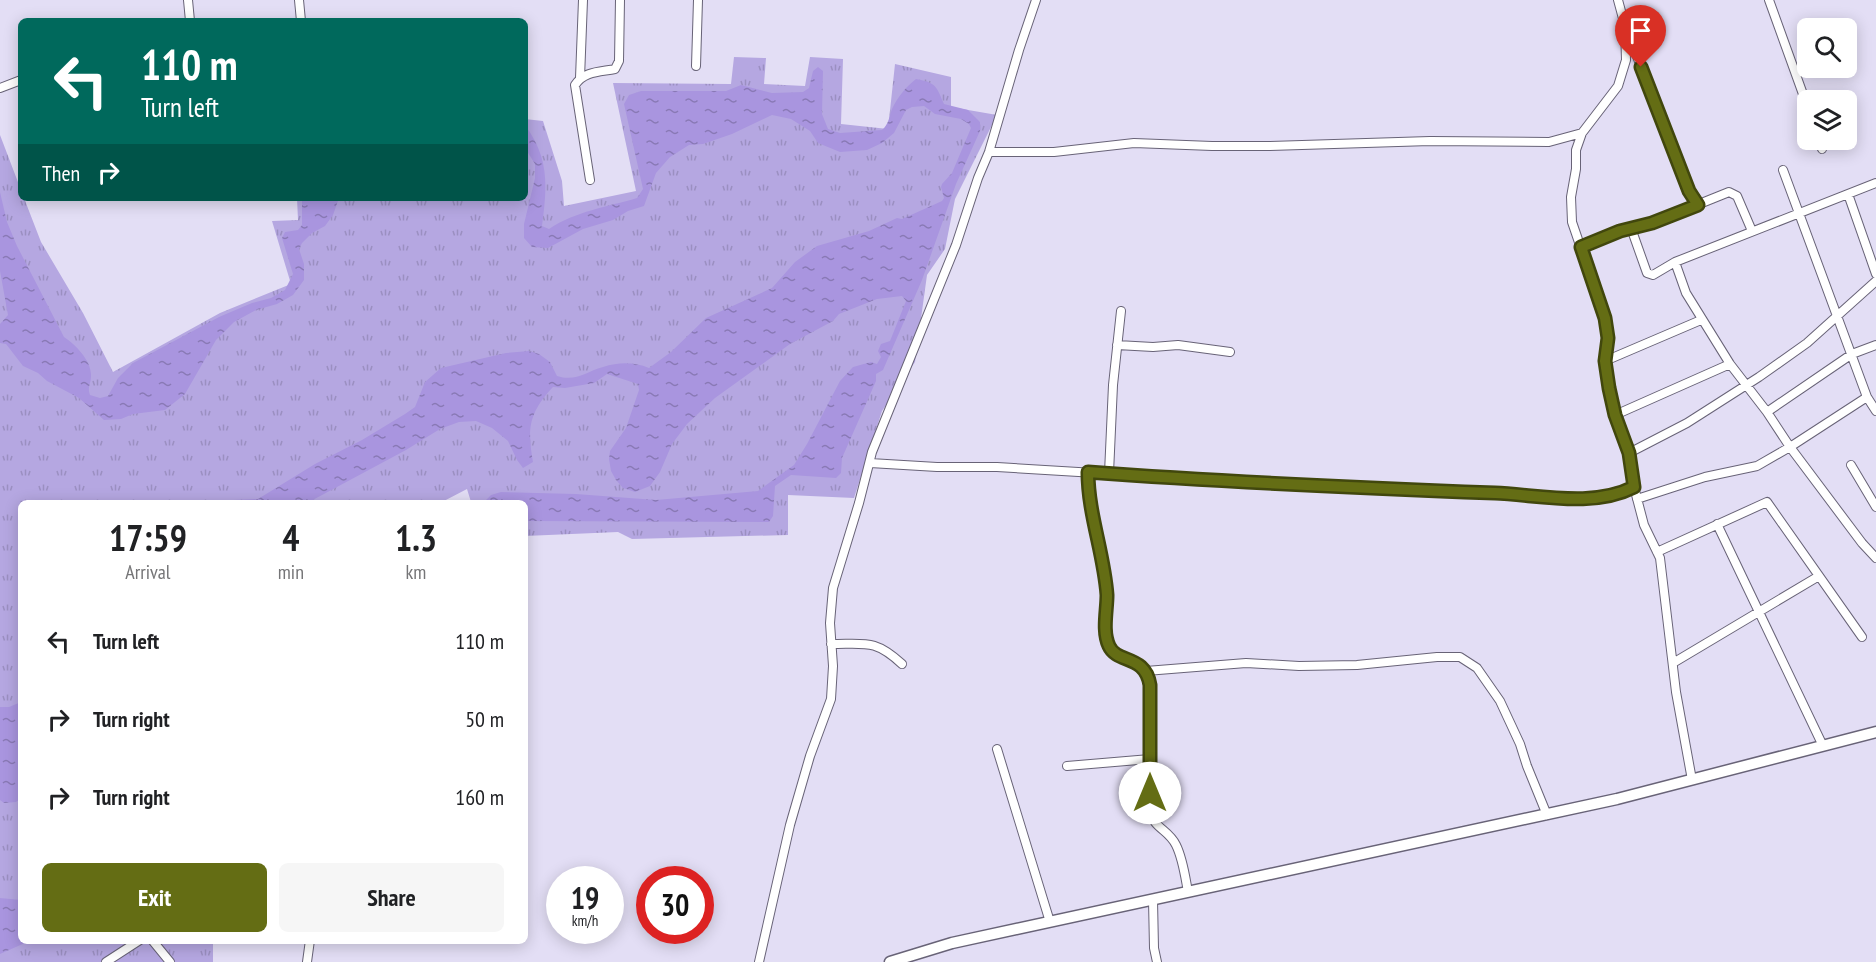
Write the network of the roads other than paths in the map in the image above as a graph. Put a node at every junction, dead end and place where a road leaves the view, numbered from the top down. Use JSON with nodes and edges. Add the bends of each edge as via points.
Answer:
{"nodes":[{"id":1,"x":188,"y":0,"type":"edge"},
{"id":2,"x":299,"y":0,"type":"edge"},
{"id":3,"x":583,"y":0,"type":"edge"},
{"id":4,"x":620,"y":0,"type":"edge"},
{"id":5,"x":698,"y":0,"type":"edge"},
{"id":6,"x":1036,"y":0,"type":"edge"},
{"id":7,"x":1617,"y":0,"type":"edge"},
{"id":8,"x":1769,"y":0,"type":"edge"},
{"id":9,"x":190,"y":18,"type":"edge"},
{"id":10,"x":301,"y":18,"type":"edge"},
{"id":11,"x":1625,"y":26,"type":"junction"},
{"id":12,"x":696,"y":66,"type":"dead end"},
{"id":13,"x":580,"y":78,"type":"junction"},
{"id":14,"x":18,"y":81,"type":"edge"},
{"id":15,"x":0,"y":88,"type":"edge"},
{"id":16,"x":1802,"y":90,"type":"edge"},
{"id":17,"x":1582,"y":133,"type":"junction"},
{"id":18,"x":989,"y":152,"type":"junction"},
{"id":19,"x":1783,"y":170,"type":"dead end"},
{"id":20,"x":590,"y":180,"type":"dead end"},
{"id":21,"x":1876,"y":183,"type":"edge"},
{"id":22,"x":1848,"y":194,"type":"junction"},
{"id":23,"x":1698,"y":205,"type":"junction"},
{"id":24,"x":1800,"y":213,"type":"junction"},
{"id":25,"x":1631,"y":228,"type":"junction"},
{"id":26,"x":1752,"y":231,"type":"junction"},
{"id":27,"x":1581,"y":247,"type":"junction"},
{"id":28,"x":1675,"y":262,"type":"junction"},
{"id":29,"x":1876,"y":274,"type":"edge"},
{"id":30,"x":1876,"y":280,"type":"edge"},
{"id":31,"x":1121,"y":311,"type":"dead end"},
{"id":32,"x":1837,"y":316,"type":"junction"},
{"id":33,"x":1701,"y":320,"type":"junction"},
{"id":34,"x":1117,"y":345,"type":"junction"},
{"id":35,"x":1876,"y":345,"type":"edge"},
{"id":36,"x":1230,"y":352,"type":"dead end"},
{"id":37,"x":1852,"y":354,"type":"junction"},
{"id":38,"x":1605,"y":361,"type":"junction"},
{"id":39,"x":1730,"y":364,"type":"junction"},
{"id":40,"x":1746,"y":385,"type":"junction"},
{"id":41,"x":1867,"y":397,"type":"junction"},
{"id":42,"x":1876,"y":411,"type":"edge"},
{"id":43,"x":1767,"y":412,"type":"junction"},
{"id":44,"x":1615,"y":415,"type":"junction"},
{"id":45,"x":1790,"y":447,"type":"junction"},
{"id":46,"x":1629,"y":453,"type":"junction"},
{"id":47,"x":870,"y":463,"type":"junction"},
{"id":48,"x":1851,"y":465,"type":"dead end"},
{"id":49,"x":1088,"y":472,"type":"junction"},
{"id":50,"x":1109,"y":473,"type":"junction"},
{"id":51,"x":1634,"y":487,"type":"junction"},
{"id":52,"x":1637,"y":499,"type":"junction"},
{"id":53,"x":1876,"y":507,"type":"edge"},
{"id":54,"x":1717,"y":524,"type":"junction"},
{"id":55,"x":1657,"y":552,"type":"junction"},
{"id":56,"x":1876,"y":558,"type":"edge"},
{"id":57,"x":1819,"y":576,"type":"junction"},
{"id":58,"x":1759,"y":612,"type":"junction"},
{"id":59,"x":1862,"y":637,"type":"dead end"},
{"id":60,"x":831,"y":644,"type":"junction"},
{"id":61,"x":1673,"y":663,"type":"junction"},
{"id":62,"x":902,"y":664,"type":"dead end"},
{"id":63,"x":1146,"y":671,"type":"junction"},
{"id":64,"x":1876,"y":732,"type":"edge"},
{"id":65,"x":1823,"y":746,"type":"junction"},
{"id":66,"x":997,"y":748,"type":"dead end"},
{"id":67,"x":1150,"y":759,"type":"junction"},
{"id":68,"x":1067,"y":766,"type":"dead end"},
{"id":69,"x":1692,"y":780,"type":"junction"},
{"id":70,"x":1547,"y":815,"type":"junction"},
{"id":71,"x":1188,"y":892,"type":"junction"},
{"id":72,"x":1153,"y":900,"type":"junction"},
{"id":73,"x":1050,"y":922,"type":"junction"},
{"id":74,"x":134,"y":944,"type":"edge"},
{"id":75,"x":155,"y":944,"type":"edge"},
{"id":76,"x":309,"y":944,"type":"edge"},
{"id":77,"x":106,"y":962,"type":"edge"},
{"id":78,"x":170,"y":962,"type":"edge"},
{"id":79,"x":307,"y":962,"type":"edge"},
{"id":80,"x":759,"y":962,"type":"edge"},
{"id":81,"x":890,"y":962,"type":"edge"},
{"id":82,"x":1157,"y":962,"type":"edge"}],
"edges":[{"from":1,"to":9,"type":"street"},
{"from":2,"to":10,"type":"street"},
{"from":3,"to":13,"type":"street"},
{"from":4,"to":13,"type":"street","via":[[618,66]]},
{"from":5,"to":12,"type":"street"},
{"from":6,"to":18,"type":"street"},
{"from":7,"to":11,"type":"street"},
{"from":8,"to":16,"type":"street"},
{"from":11,"to":17,"type":"street","via":[[1626,60],[1618,86]]},
{"from":11,"to":23,"type":"street","via":[[1689,191]]},
{"from":13,"to":20,"type":"street","via":[[575,85]]},
{"from":14,"to":15,"type":"street"},
{"from":17,"to":18,"type":"street","via":[[1549,142],[1212,147],[1134,143],[1054,152]]},
{"from":17,"to":27,"type":"street","via":[[1576,150],[1571,198],[1572,222]]},
{"from":18,"to":47,"type":"street"},
{"from":19,"to":24,"type":"street"},
{"from":21,"to":22,"type":"street"},
{"from":22,"to":24,"type":"street"},
{"from":22,"to":29,"type":"street"},
{"from":23,"to":25,"type":"street"},
{"from":23,"to":26,"type":"street","via":[[1732,192]]},
{"from":24,"to":26,"type":"street"},
{"from":24,"to":32,"type":"street"},
{"from":25,"to":27,"type":"street"},
{"from":25,"to":28,"type":"street","via":[[1647,273],[1653,275]]},
{"from":26,"to":28,"type":"street"},
{"from":27,"to":38,"type":"street","via":[[1605,318]]},
{"from":28,"to":33,"type":"street"},
{"from":30,"to":32,"type":"street"},
{"from":31,"to":34,"type":"street"},
{"from":32,"to":37,"type":"street"},
{"from":32,"to":40,"type":"street"},
{"from":33,"to":38,"type":"street"},
{"from":33,"to":39,"type":"street"},
{"from":34,"to":36,"type":"street","via":[[1179,345]]},
{"from":34,"to":50,"type":"street"},
{"from":35,"to":37,"type":"street"},
{"from":37,"to":41,"type":"street"},
{"from":37,"to":43,"type":"street"},
{"from":38,"to":44,"type":"street"},
{"from":39,"to":40,"type":"street"},
{"from":39,"to":44,"type":"street"},
{"from":40,"to":43,"type":"street"},
{"from":40,"to":46,"type":"street","via":[[1687,423]]},
{"from":41,"to":42,"type":"street"},
{"from":41,"to":45,"type":"street"},
{"from":43,"to":45,"type":"street"},
{"from":44,"to":46,"type":"street"},
{"from":45,"to":52,"type":"street","via":[[1757,466],[1705,477]]},
{"from":45,"to":56,"type":"street"},
{"from":46,"to":51,"type":"street"},
{"from":47,"to":49,"type":"street"},
{"from":47,"to":60,"type":"street","via":[[833,588]]},
{"from":48,"to":53,"type":"street"},
{"from":49,"to":50,"type":"street"},
{"from":49,"to":63,"type":"street","via":[[1093,525],[1107,595],[1109,646]]},
{"from":50,"to":51,"type":"street","via":[[1557,498],[1608,496]]},
{"from":51,"to":52,"type":"street"},
{"from":52,"to":55,"type":"street"},
{"from":54,"to":55,"type":"street"},
{"from":54,"to":57,"type":"street","via":[[1767,502]]},
{"from":54,"to":58,"type":"street"},
{"from":55,"to":61,"type":"street"},
{"from":57,"to":58,"type":"street"},
{"from":57,"to":59,"type":"street"},
{"from":58,"to":61,"type":"street"},
{"from":58,"to":65,"type":"street"},
{"from":60,"to":62,"type":"street","via":[[874,644]]},
{"from":60,"to":80,"type":"street","via":[[831,699],[790,825]]},
{"from":61,"to":69,"type":"street"},
{"from":63,"to":67,"type":"street","via":[[1150,685]]},
{"from":63,"to":70,"type":"street","via":[[1246,663],[1357,665],[1460,657],[1477,668],[1500,701]]},
{"from":64,"to":65,"type":"street"},
{"from":65,"to":69,"type":"street"},
{"from":66,"to":73,"type":"street"},
{"from":67,"to":68,"type":"street"},
{"from":67,"to":71,"type":"street","via":[[1152,818],[1175,844]]},
{"from":69,"to":70,"type":"street"},
{"from":70,"to":71,"type":"street"},
{"from":71,"to":72,"type":"street"},
{"from":72,"to":73,"type":"street"},
{"from":72,"to":82,"type":"street"},
{"from":73,"to":81,"type":"street","via":[[952,943]]},
{"from":74,"to":77,"type":"street"},
{"from":75,"to":78,"type":"street"},
{"from":76,"to":79,"type":"street"}]}
